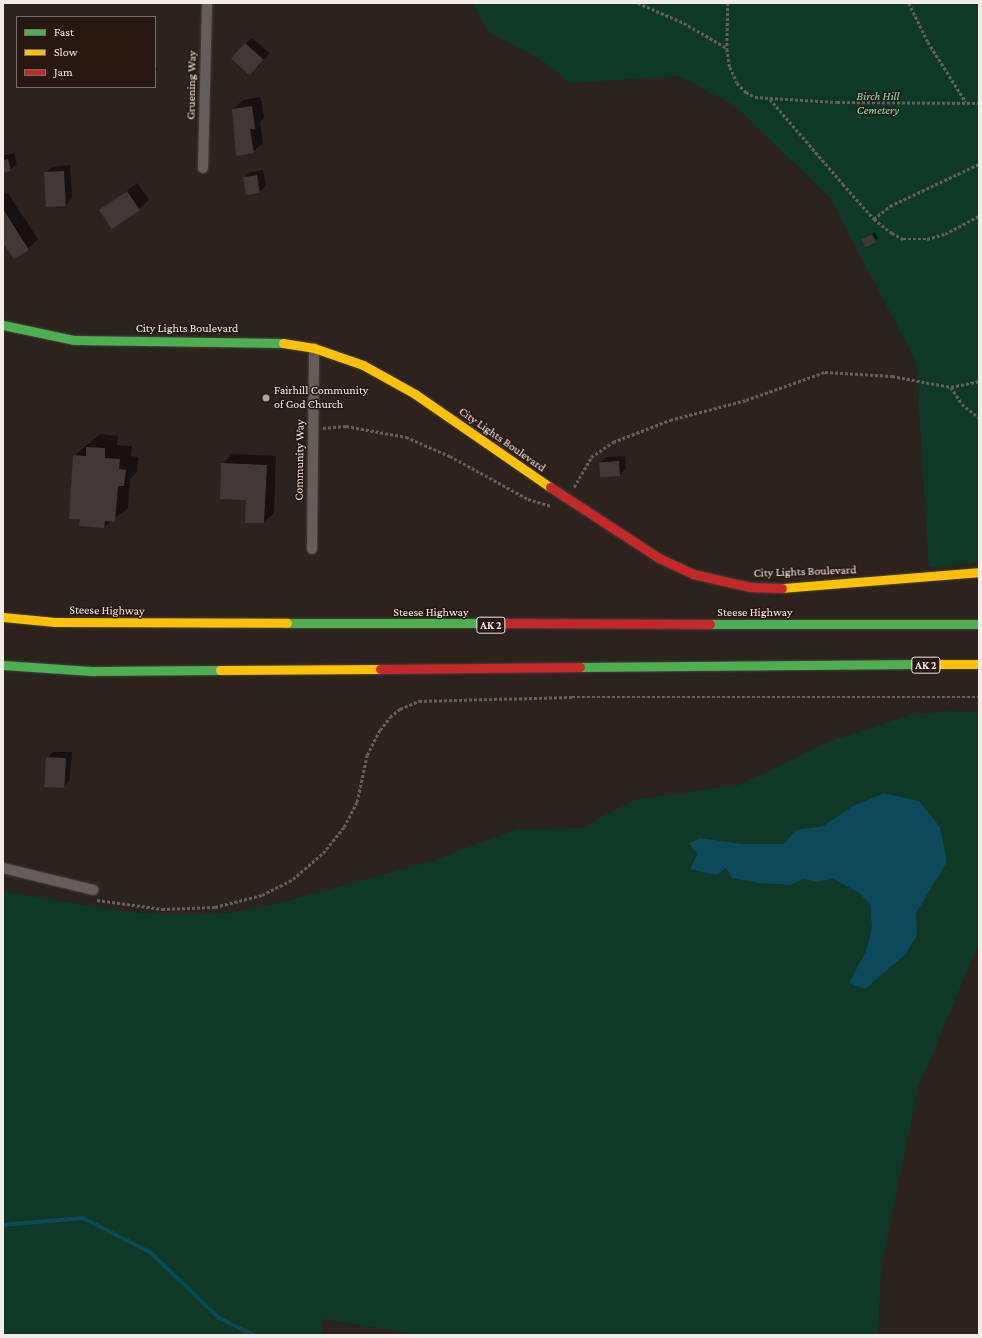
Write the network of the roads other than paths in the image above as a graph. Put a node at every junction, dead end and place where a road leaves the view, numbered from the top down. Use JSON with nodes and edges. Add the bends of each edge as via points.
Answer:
{"nodes":[{"id":1,"x":207,"y":3,"type":"edge"},
{"id":2,"x":203,"y":168,"type":"dead end"},
{"id":3,"x":3,"y":325,"type":"edge"},
{"id":4,"x":314,"y":348,"type":"junction"},
{"id":5,"x":312,"y":549,"type":"dead end"},
{"id":6,"x":979,"y":572,"type":"edge"},
{"id":7,"x":3,"y":618,"type":"edge"},
{"id":8,"x":979,"y":624,"type":"edge"},
{"id":9,"x":979,"y":664,"type":"edge"},
{"id":10,"x":3,"y":665,"type":"edge"},
{"id":11,"x":3,"y":868,"type":"edge"},
{"id":12,"x":93,"y":895,"type":"road end"}],
"edges":[{"from":1,"to":2,"type":"street","name":"Gruening Way"},
{"from":3,"to":4,"type":"main road","name":"City Lights Boulevard","via":[[74,340],[270,341]]},
{"from":4,"to":5,"type":"street","name":"Community Way"},
{"from":4,"to":6,"type":"main road","name":"City Lights Boulevard","via":[[363,365],[415,394],[569,501],[659,558],[693,574],[750,587],[781,588]]},
{"from":7,"to":8,"type":"main road","name":"Steese Highway","number":"AK 2","via":[[134,623]]},
{"from":9,"to":10,"type":"main road","number":"AK 2","via":[[90,671]]},
{"from":11,"to":12,"type":"street"}]}
